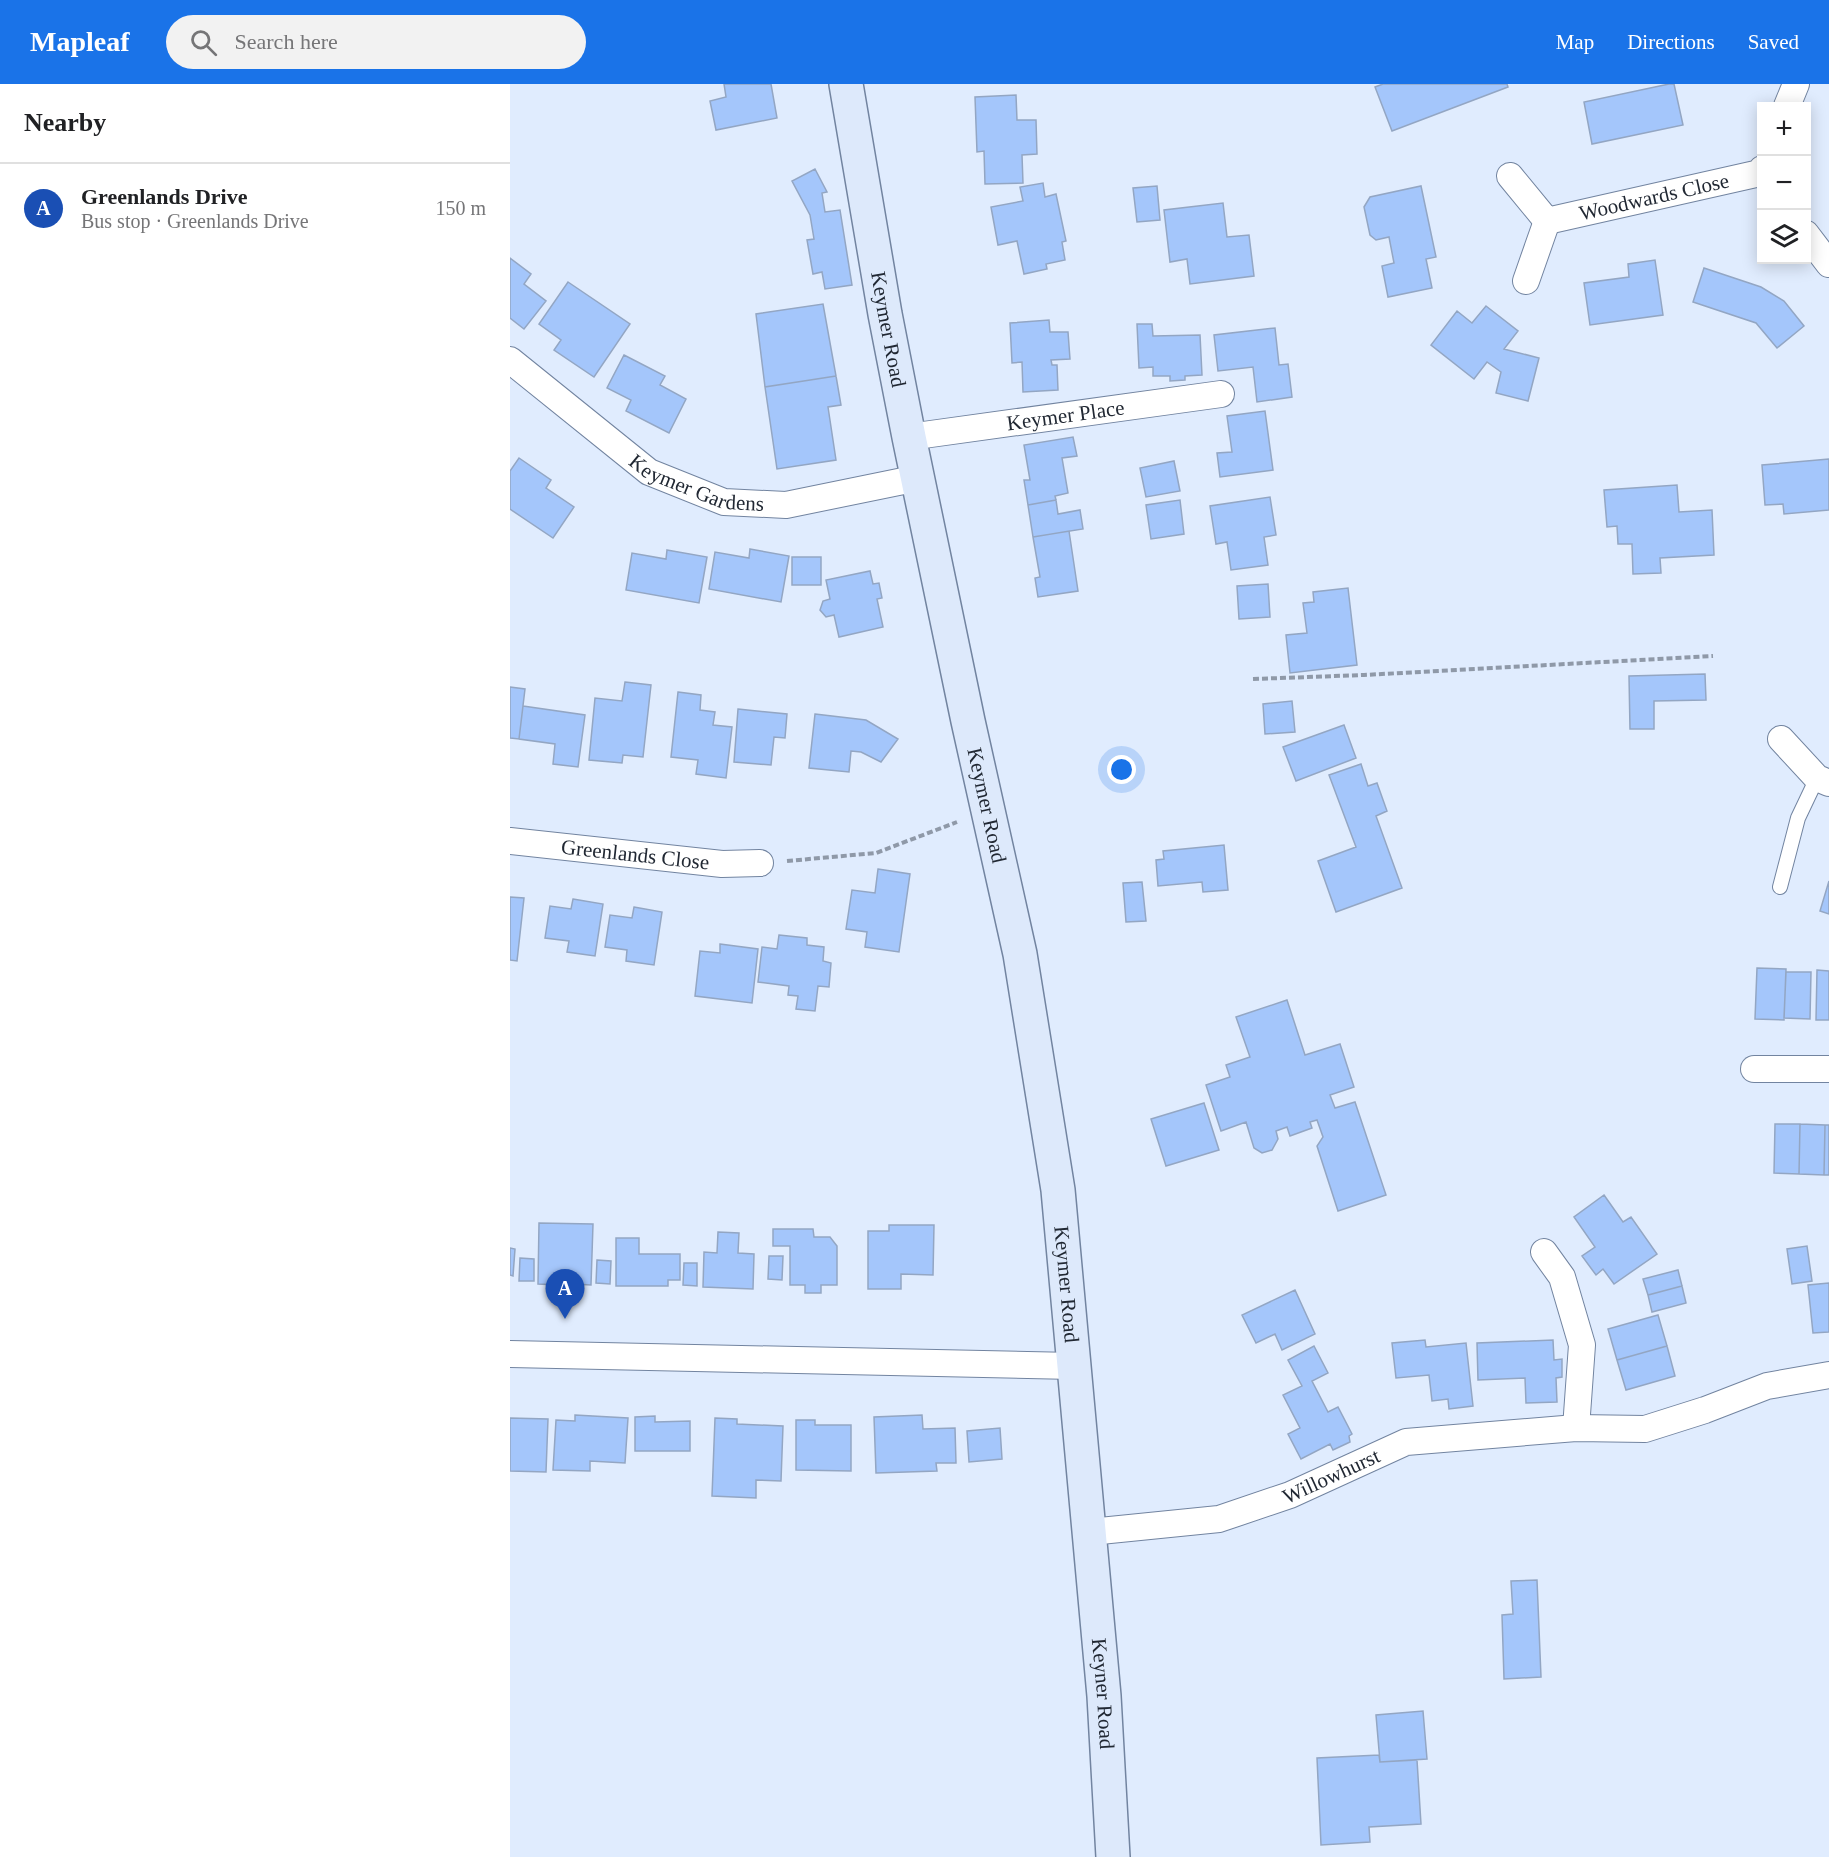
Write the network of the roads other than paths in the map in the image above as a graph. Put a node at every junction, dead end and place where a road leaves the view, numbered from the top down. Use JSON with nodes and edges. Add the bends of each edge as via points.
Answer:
{"nodes":[{"id":1,"x":846,"y":84,"type":"edge"},
{"id":2,"x":1796,"y":84,"type":"edge"},
{"id":3,"x":1789,"y":102,"type":"edge"},
{"id":4,"x":1757,"y":173,"type":"edge"},
{"id":5,"x":1510,"y":176,"type":"dead end"},
{"id":6,"x":1547,"y":221,"type":"junction"},
{"id":7,"x":1811,"y":241,"type":"edge"},
{"id":8,"x":1829,"y":264,"type":"edge"},
{"id":9,"x":1526,"y":281,"type":"dead end"},
{"id":10,"x":510,"y":360,"type":"edge"},
{"id":11,"x":1221,"y":394,"type":"dead end"},
{"id":12,"x":909,"y":437,"type":"junction"},
{"id":13,"x":918,"y":478,"type":"junction"},
{"id":14,"x":1781,"y":739,"type":"dead end"},
{"id":15,"x":1823,"y":780,"type":"edge"},
{"id":16,"x":510,"y":841,"type":"edge"},
{"id":17,"x":760,"y":863,"type":"road end"},
{"id":18,"x":1780,"y":887,"type":"dead end"},
{"id":19,"x":1754,"y":1069,"type":"dead end"},
{"id":20,"x":1829,"y":1069,"type":"edge"},
{"id":21,"x":1544,"y":1252,"type":"dead end"},
{"id":22,"x":510,"y":1354,"type":"edge"},
{"id":23,"x":1074,"y":1365,"type":"junction"},
{"id":24,"x":1829,"y":1375,"type":"edge"},
{"id":25,"x":1575,"y":1428,"type":"junction"},
{"id":26,"x":1090,"y":1532,"type":"junction"},
{"id":27,"x":1113,"y":1857,"type":"edge"}],
"edges":[{"from":1,"to":12,"type":"street","name":"Keymer Road"},
{"from":2,"to":3,"type":"street"},
{"from":4,"to":6,"type":"street","name":"Woodwards Close"},
{"from":5,"to":6,"type":"street"},
{"from":6,"to":9,"type":"street"},
{"from":7,"to":8,"type":"street"},
{"from":10,"to":13,"type":"street","name":"Keymer Gardens","via":[[649,472],[724,502],[786,505]]},
{"from":11,"to":12,"type":"street","name":"Keymer Place"},
{"from":12,"to":13,"type":"street","name":"Keymer Road"},
{"from":13,"to":23,"type":"street","name":"Keymer Road","via":[[1020,954],[1056,1178]]},
{"from":14,"to":15,"type":"street"},
{"from":15,"to":18,"type":"lane","via":[[1798,818]]},
{"from":16,"to":17,"type":"street","name":"Greenlands Close","via":[[723,864]]},
{"from":19,"to":20,"type":"street"},
{"from":21,"to":25,"type":"street","via":[[1562,1277],[1582,1345]]},
{"from":22,"to":23,"type":"street"},
{"from":23,"to":26,"type":"street","name":"Keymer Road"},
{"from":24,"to":25,"type":"street","name":"Willowhurst","via":[[1767,1386],[1646,1429]]},
{"from":25,"to":26,"type":"street","name":"Willowhurst","via":[[1406,1442],[1290,1495],[1219,1519]]},
{"from":26,"to":27,"type":"street","name":"Keyner Road"}]}
